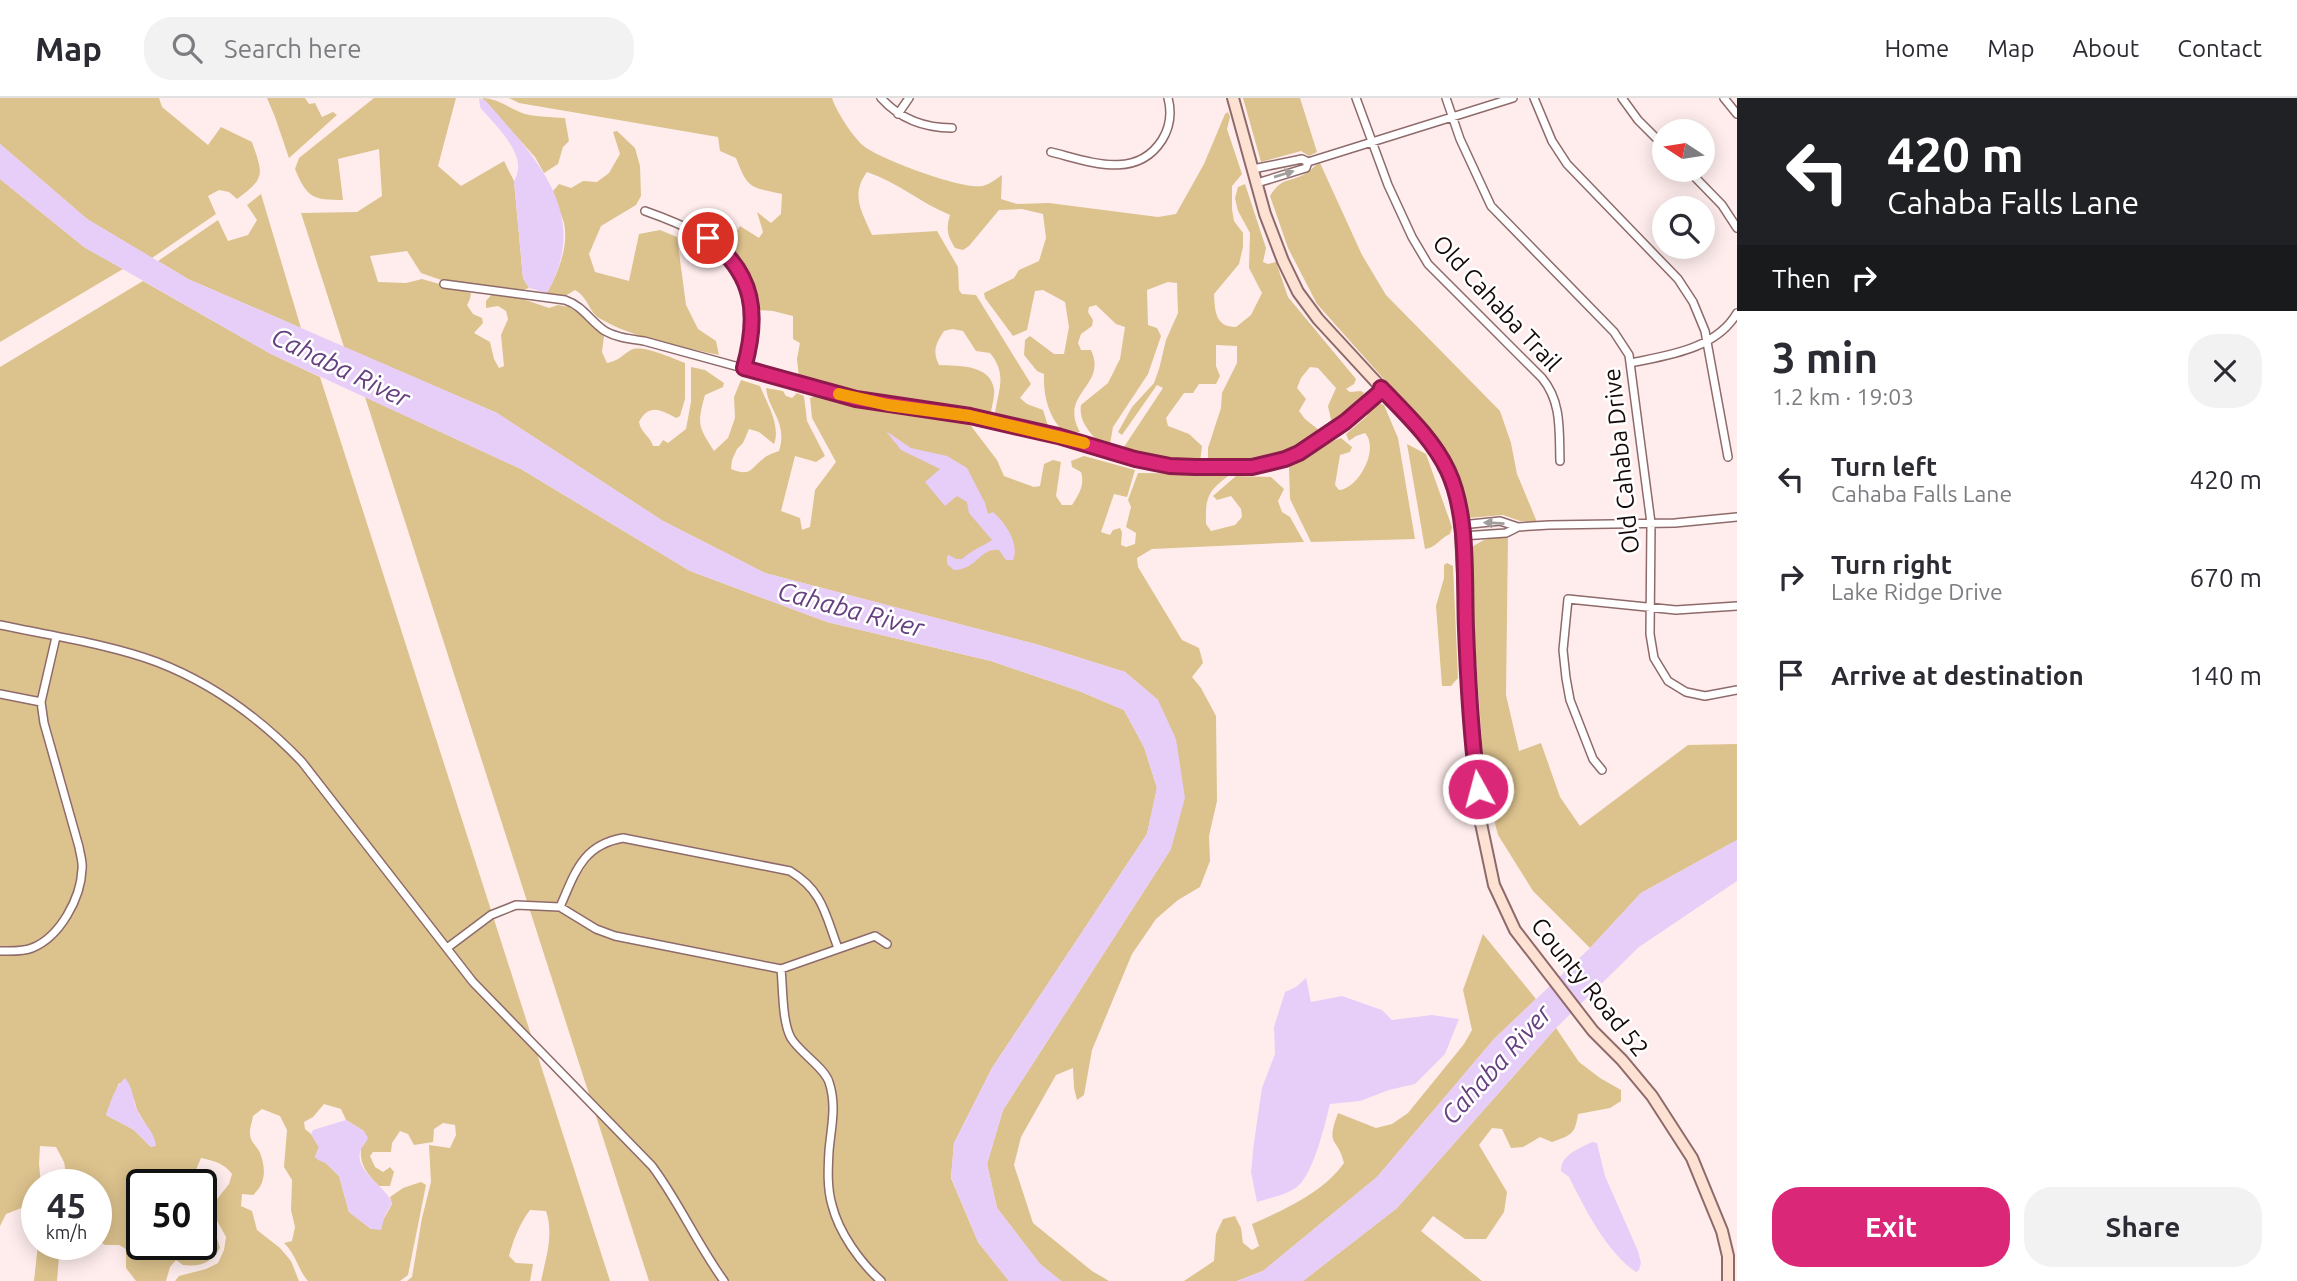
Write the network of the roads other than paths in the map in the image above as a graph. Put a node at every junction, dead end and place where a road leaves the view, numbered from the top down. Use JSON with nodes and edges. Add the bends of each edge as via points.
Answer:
{"nodes":[{"id":1,"x":881,"y":98,"type":"edge"},
{"id":2,"x":909,"y":98,"type":"edge"},
{"id":3,"x":1168,"y":98,"type":"edge"},
{"id":4,"x":1233,"y":98,"type":"edge"},
{"id":5,"x":1356,"y":98,"type":"edge"},
{"id":6,"x":1446,"y":98,"type":"edge"},
{"id":7,"x":1513,"y":98,"type":"edge"},
{"id":8,"x":1534,"y":98,"type":"edge"},
{"id":9,"x":1622,"y":98,"type":"edge"},
{"id":10,"x":1724,"y":98,"type":"edge"},
{"id":11,"x":898,"y":114,"type":"junction"},
{"id":12,"x":1737,"y":114,"type":"edge"},
{"id":13,"x":1452,"y":117,"type":"junction"},
{"id":14,"x":951,"y":128,"type":"dead end"},
{"id":15,"x":1652,"y":134,"type":"edge"},
{"id":16,"x":1371,"y":142,"type":"junction"},
{"id":17,"x":1051,"y":152,"type":"dead end"},
{"id":18,"x":1308,"y":162,"type":"junction"},
{"id":19,"x":1253,"y":169,"type":"junction"},
{"id":20,"x":1700,"y":182,"type":"edge"},
{"id":21,"x":1256,"y":183,"type":"junction"},
{"id":22,"x":645,"y":211,"type":"dead end"},
{"id":23,"x":1737,"y":228,"type":"edge"},
{"id":24,"x":444,"y":284,"type":"dead end"},
{"id":25,"x":1737,"y":313,"type":"edge"},
{"id":26,"x":1708,"y":341,"type":"junction"},
{"id":27,"x":1631,"y":363,"type":"junction"},
{"id":28,"x":744,"y":368,"type":"junction"},
{"id":29,"x":1381,"y":388,"type":"junction"},
{"id":30,"x":1728,"y":457,"type":"dead end"},
{"id":31,"x":1560,"y":461,"type":"dead end"},
{"id":32,"x":1737,"y":517,"type":"edge"},
{"id":33,"x":1651,"y":523,"type":"junction"},
{"id":34,"x":1462,"y":531,"type":"junction"},
{"id":35,"x":1737,"y":606,"type":"edge"},
{"id":36,"x":1650,"y":608,"type":"junction"},
{"id":37,"x":0,"y":625,"type":"edge"},
{"id":38,"x":56,"y":637,"type":"junction"},
{"id":39,"x":1737,"y":690,"type":"edge"},
{"id":40,"x":0,"y":694,"type":"edge"},
{"id":41,"x":41,"y":702,"type":"junction"},
{"id":42,"x":1602,"y":770,"type":"dead end"},
{"id":43,"x":560,"y":907,"type":"junction"},
{"id":44,"x":887,"y":944,"type":"dead end"},
{"id":45,"x":447,"y":948,"type":"junction"},
{"id":46,"x":838,"y":948,"type":"junction"},
{"id":47,"x":0,"y":951,"type":"edge"},
{"id":48,"x":781,"y":969,"type":"junction"},
{"id":49,"x":724,"y":1281,"type":"edge"},
{"id":50,"x":881,"y":1281,"type":"edge"},
{"id":51,"x":1728,"y":1281,"type":"edge"}],
"edges":[{"from":1,"to":11,"type":"street"},
{"from":2,"to":11,"type":"street"},
{"from":3,"to":17,"type":"street","via":[[1165,136],[1140,160],[1112,166]]},
{"from":4,"to":19,"type":"main road","name":"County Road 52"},
{"from":5,"to":16,"type":"street","name":"Old Cahaba Trail"},
{"from":6,"to":13,"type":"street","name":"Old Cahaba Drive"},
{"from":7,"to":13,"type":"street"},
{"from":8,"to":26,"type":"street","via":[[1560,156],[1678,279]]},
{"from":9,"to":15,"type":"street"},
{"from":10,"to":12,"type":"street"},
{"from":11,"to":14,"type":"street","via":[[928,126]]},
{"from":13,"to":16,"type":"street"},
{"from":13,"to":27,"type":"street","name":"Old Cahaba Drive","via":[[1491,206],[1614,332]]},
{"from":16,"to":18,"type":"street"},
{"from":16,"to":31,"type":"street","name":"Old Cahaba Trail","via":[[1427,264],[1552,391]]},
{"from":18,"to":19,"type":"street","via":[[1302,159]]},
{"from":21,"to":18,"type":"street","one_way":true,"via":[[1306,168]]},
{"from":19,"to":21,"type":"main road","name":"County Road 52"},
{"from":20,"to":23,"type":"street"},
{"from":21,"to":29,"type":"main road","name":"County Road 52","via":[[1298,292]]},
{"from":22,"to":28,"type":"street","via":[[708,238],[739,270],[753,320]]},
{"from":24,"to":28,"type":"street","via":[[565,300],[617,337]]},
{"from":25,"to":26,"type":"street","via":[[1725,330]]},
{"from":26,"to":27,"type":"street"},
{"from":26,"to":30,"type":"street"},
{"from":27,"to":33,"type":"street","name":"Old Cahaba Drive"},
{"from":28,"to":29,"type":"street","via":[[856,399],[970,416],[1135,459],[1195,467],[1252,467],[1285,459],[1345,422]]},
{"from":29,"to":34,"type":"main road","name":"County Road 52","via":[[1424,434],[1447,467]]},
{"from":32,"to":33,"type":"street"},
{"from":33,"to":34,"type":"street","via":[[1518,527],[1506,533]]},
{"from":33,"to":36,"type":"street","name":"Old Cahaba Drive"},
{"from":34,"to":51,"type":"main road","name":"County Road 52","via":[[1469,710],[1479,814],[1494,885],[1515,930],[1593,1031],[1652,1096],[1692,1158],[1722,1231]]},
{"from":35,"to":36,"type":"street"},
{"from":36,"to":39,"type":"street","name":"Old Cahaba Drive","via":[[1654,658],[1668,681],[1704,696]]},
{"from":36,"to":42,"type":"street","via":[[1568,599],[1563,650],[1570,700],[1593,759]]},
{"from":37,"to":38,"type":"street"},
{"from":38,"to":41,"type":"street"},
{"from":38,"to":45,"type":"street","via":[[155,662],[214,690],[255,717],[302,762]]},
{"from":40,"to":41,"type":"street"},
{"from":41,"to":47,"type":"street","via":[[82,868],[73,904],[59,928],[32,948]]},
{"from":43,"to":45,"type":"street","via":[[516,905],[491,915]]},
{"from":43,"to":46,"type":"street","via":[[589,851],[623,838],[790,871],[817,894]]},
{"from":43,"to":48,"type":"street","via":[[615,936]]},
{"from":44,"to":46,"type":"street","via":[[875,936]]},
{"from":45,"to":49,"type":"street","via":[[473,982],[652,1166]]},
{"from":46,"to":48,"type":"street"},
{"from":48,"to":50,"type":"street","via":[[790,1035],[828,1078],[832,1094],[828,1174],[832,1205],[865,1266]]}]}
